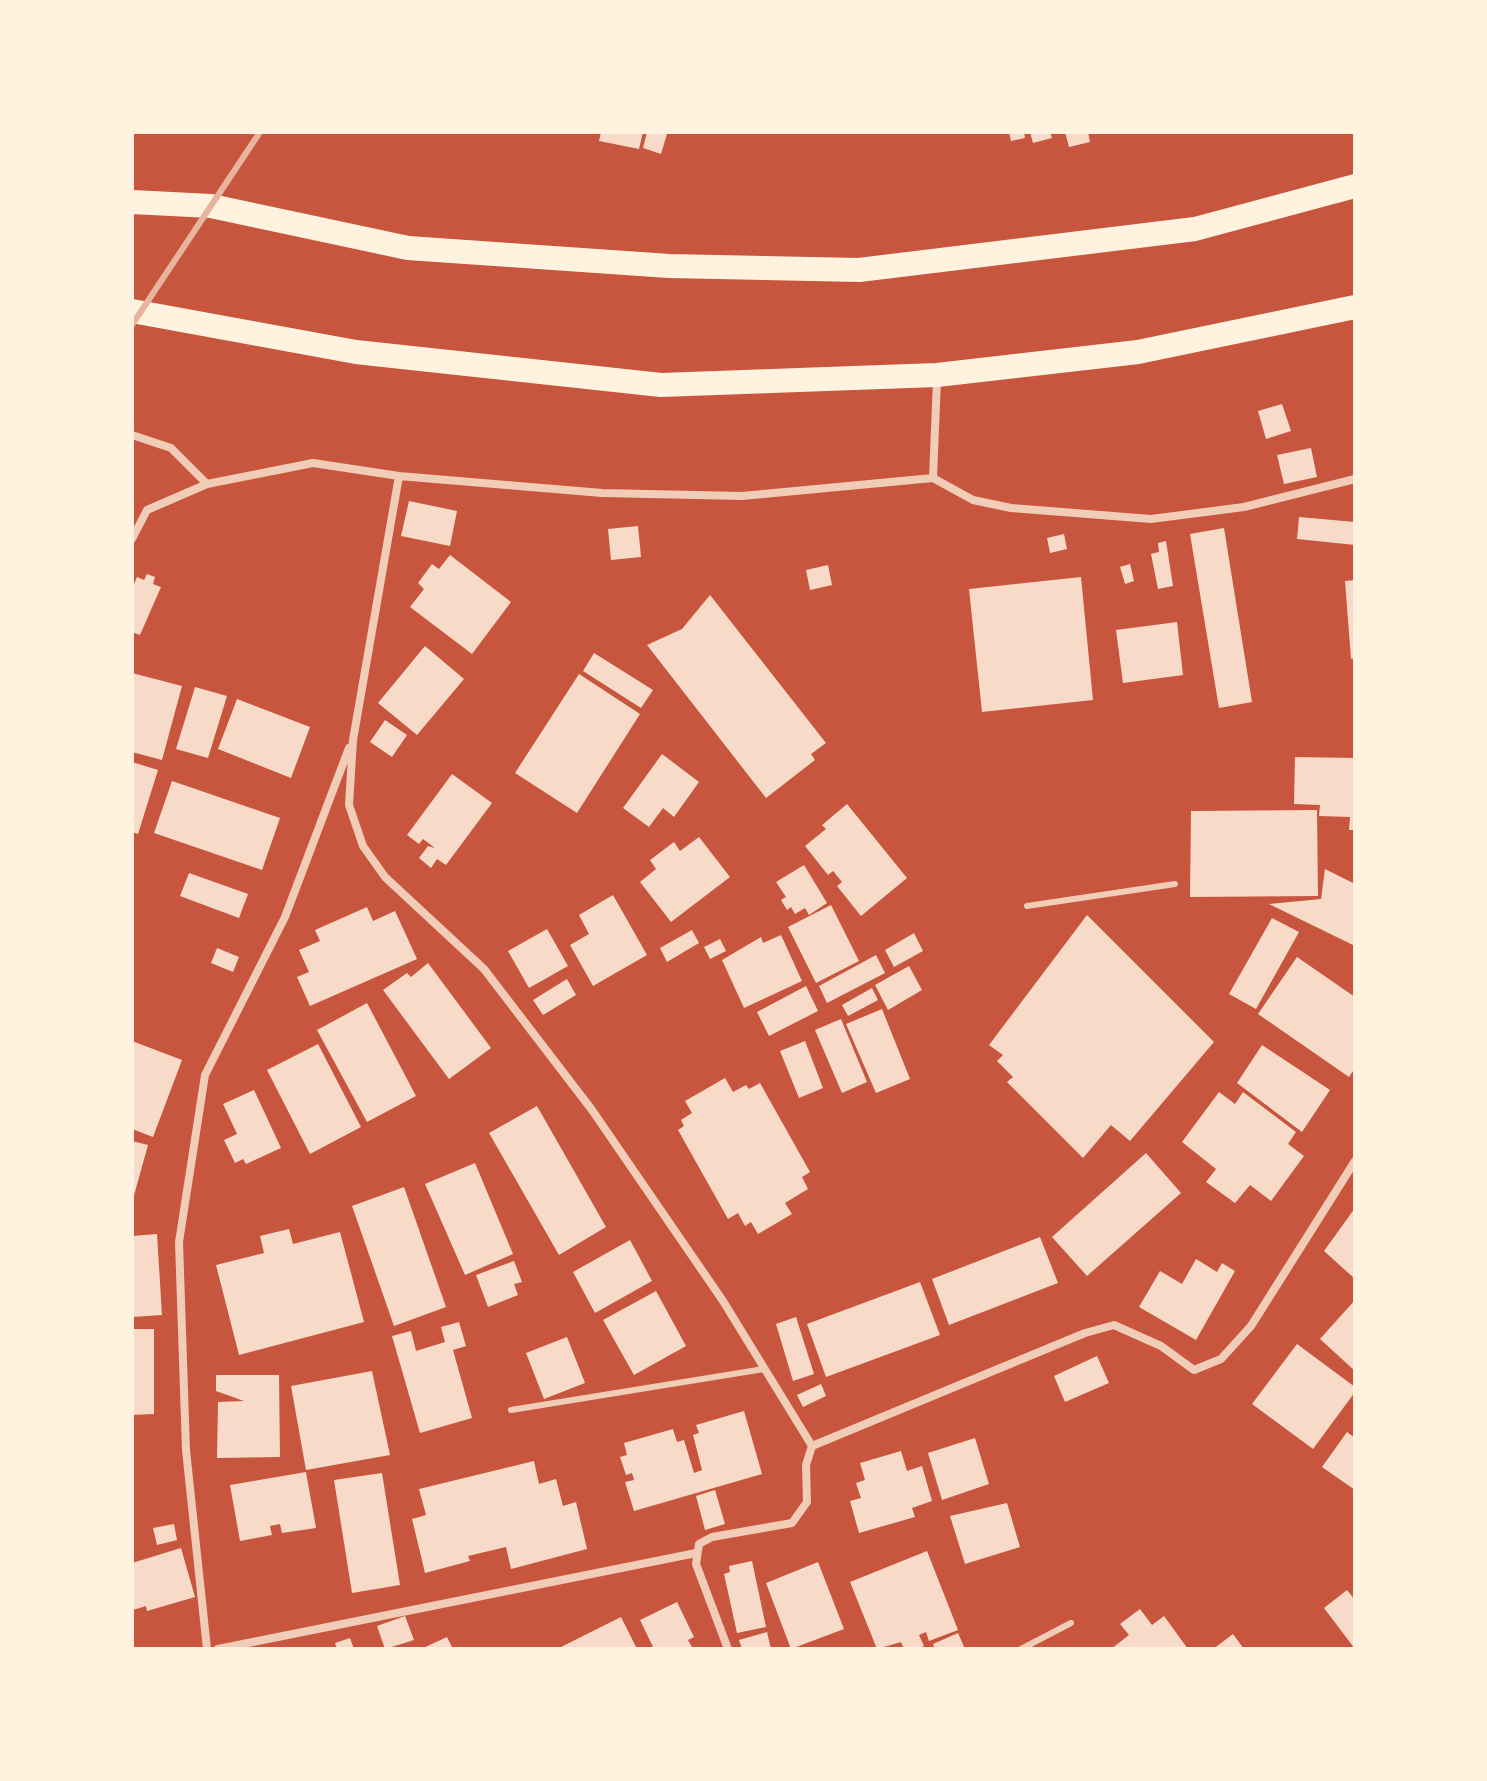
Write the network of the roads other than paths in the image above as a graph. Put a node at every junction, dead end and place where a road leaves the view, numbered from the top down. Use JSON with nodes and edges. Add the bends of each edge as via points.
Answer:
{"nodes":[{"id":1,"x":1355,"y":186,"type":"edge"},
{"id":2,"x":132,"y":202,"type":"edge"},
{"id":3,"x":1355,"y":307,"type":"edge"},
{"id":4,"x":132,"y":311,"type":"edge"},
{"id":5,"x":937,"y":375,"type":"junction"},
{"id":6,"x":132,"y":435,"type":"edge"},
{"id":7,"x":399,"y":476,"type":"junction"},
{"id":8,"x":933,"y":478,"type":"junction"},
{"id":9,"x":1355,"y":479,"type":"edge"},
{"id":10,"x":207,"y":484,"type":"junction"},
{"id":11,"x":132,"y":539,"type":"edge"},
{"id":12,"x":353,"y":740,"type":"junction"},
{"id":13,"x":1175,"y":884,"type":"dead end"},
{"id":14,"x":1027,"y":906,"type":"dead end"},
{"id":15,"x":1355,"y":1161,"type":"edge"},
{"id":16,"x":764,"y":1369,"type":"junction"},
{"id":17,"x":511,"y":1410,"type":"dead end"},
{"id":18,"x":812,"y":1446,"type":"junction"},
{"id":19,"x":696,"y":1553,"type":"junction"},
{"id":20,"x":1071,"y":1623,"type":"dead end"},
{"id":21,"x":207,"y":1649,"type":"edge"},
{"id":22,"x":218,"y":1649,"type":"edge"},
{"id":23,"x":728,"y":1649,"type":"edge"},
{"id":24,"x":1021,"y":1649,"type":"edge"}],
"edges":[{"from":1,"to":2,"type":"highway","via":[[1195,229],[859,270],[669,266],[408,248],[211,206]]},
{"from":3,"to":5,"type":"highway","via":[[1138,352]]},
{"from":4,"to":5,"type":"highway","via":[[356,352],[661,385]]},
{"from":5,"to":8,"type":"street"},
{"from":6,"to":10,"type":"street","via":[[171,448]]},
{"from":7,"to":8,"type":"street","via":[[602,493],[742,496]]},
{"from":7,"to":10,"type":"street","via":[[313,463]]},
{"from":7,"to":12,"type":"street"},
{"from":8,"to":9,"type":"street","via":[[973,500],[1011,508],[1151,519],[1244,507]]},
{"from":10,"to":11,"type":"street","via":[[147,510]]},
{"from":12,"to":16,"type":"street","via":[[349,805],[363,846],[385,877],[484,969],[592,1110]]},
{"from":12,"to":21,"type":"street","via":[[285,917],[205,1075],[179,1242],[186,1450]]},
{"from":13,"to":14,"type":"lane"},
{"from":15,"to":18,"type":"street","via":[[1251,1326],[1221,1359],[1194,1370],[1161,1346],[1114,1325]]},
{"from":16,"to":17,"type":"lane"},
{"from":16,"to":18,"type":"street"},
{"from":18,"to":19,"type":"street","via":[[806,1465],[807,1502],[792,1523],[712,1537],[699,1544]]},
{"from":19,"to":22,"type":"street"},
{"from":19,"to":23,"type":"street"},
{"from":20,"to":24,"type":"lane"}]}
